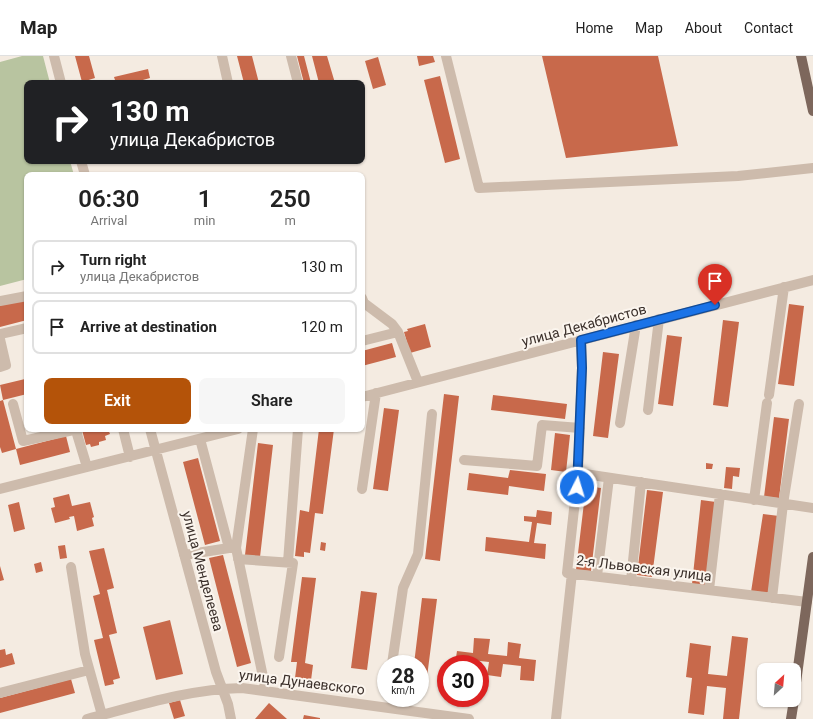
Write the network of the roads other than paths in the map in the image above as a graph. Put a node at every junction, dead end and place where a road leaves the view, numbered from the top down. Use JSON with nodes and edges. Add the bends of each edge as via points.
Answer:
{"nodes":[{"id":1,"x":54,"y":56,"type":"edge"},
{"id":2,"x":222,"y":56,"type":"edge"},
{"id":3,"x":291,"y":56,"type":"edge"},
{"id":4,"x":446,"y":56,"type":"edge"},
{"id":5,"x":801,"y":56,"type":"edge"},
{"id":6,"x":60,"y":80,"type":"edge"},
{"id":7,"x":227,"y":80,"type":"edge"},
{"id":8,"x":297,"y":80,"type":"edge"},
{"id":9,"x":813,"y":111,"type":"edge"},
{"id":10,"x":813,"y":168,"type":"edge"},
{"id":11,"x":813,"y":280,"type":"edge"},
{"id":12,"x":784,"y":287,"type":"junction"},
{"id":13,"x":24,"y":296,"type":"edge"},
{"id":14,"x":0,"y":300,"type":"edge"},
{"id":15,"x":365,"y":304,"type":"edge"},
{"id":16,"x":659,"y":320,"type":"junction"},
{"id":17,"x":636,"y":326,"type":"junction"},
{"id":18,"x":24,"y":329,"type":"edge"},
{"id":19,"x":398,"y":332,"type":"junction"},
{"id":20,"x":0,"y":334,"type":"edge"},
{"id":21,"x":0,"y":339,"type":"edge"},
{"id":22,"x":365,"y":340,"type":"edge"},
{"id":23,"x":581,"y":340,"type":"junction"},
{"id":24,"x":0,"y":366,"type":"edge"},
{"id":25,"x":418,"y":382,"type":"junction"},
{"id":26,"x":376,"y":393,"type":"junction"},
{"id":27,"x":365,"y":396,"type":"edge"},
{"id":28,"x":12,"y":404,"type":"dead end"},
{"id":29,"x":799,"y":404,"type":"dead end"},
{"id":30,"x":648,"y":410,"type":"dead end"},
{"id":31,"x":432,"y":414,"type":"dead end"},
{"id":32,"x":620,"y":423,"type":"dead end"},
{"id":33,"x":580,"y":428,"type":"junction"},
{"id":34,"x":64,"y":432,"type":"edge"},
{"id":35,"x":77,"y":432,"type":"edge"},
{"id":36,"x":124,"y":432,"type":"edge"},
{"id":37,"x":151,"y":432,"type":"edge"},
{"id":38,"x":227,"y":432,"type":"edge"},
{"id":39,"x":252,"y":432,"type":"edge"},
{"id":40,"x":298,"y":432,"type":"edge"},
{"id":41,"x":200,"y":439,"type":"junction"},
{"id":42,"x":156,"y":450,"type":"junction"},
{"id":43,"x":130,"y":457,"type":"junction"},
{"id":44,"x":464,"y":460,"type":"dead end"},
{"id":45,"x":87,"y":467,"type":"junction"},
{"id":46,"x":578,"y":473,"type":"junction"},
{"id":47,"x":609,"y":478,"type":"junction"},
{"id":48,"x":641,"y":482,"type":"junction"},
{"id":49,"x":0,"y":489,"type":"edge"},
{"id":50,"x":362,"y":489,"type":"dead end"},
{"id":51,"x":720,"y":494,"type":"junction"},
{"id":52,"x":754,"y":500,"type":"junction"},
{"id":53,"x":783,"y":504,"type":"junction"},
{"id":54,"x":813,"y":508,"type":"edge"},
{"id":55,"x":232,"y":548,"type":"junction"},
{"id":56,"x":184,"y":555,"type":"junction"},
{"id":57,"x":813,"y":557,"type":"edge"},
{"id":58,"x":238,"y":559,"type":"junction"},
{"id":59,"x":288,"y":562,"type":"junction"},
{"id":60,"x":71,"y":567,"type":"dead end"},
{"id":61,"x":572,"y":573,"type":"junction"},
{"id":62,"x":597,"y":576,"type":"junction"},
{"id":63,"x":631,"y":580,"type":"junction"},
{"id":64,"x":709,"y":590,"type":"junction"},
{"id":65,"x":772,"y":598,"type":"junction"},
{"id":66,"x":807,"y":602,"type":"junction"},
{"id":67,"x":393,"y":655,"type":"edge"},
{"id":68,"x":279,"y":657,"type":"dead end"},
{"id":69,"x":799,"y":663,"type":"edge"},
{"id":70,"x":89,"y":670,"type":"junction"},
{"id":71,"x":221,"y":688,"type":"junction"},
{"id":72,"x":266,"y":691,"type":"junction"},
{"id":73,"x":0,"y":693,"type":"edge"},
{"id":74,"x":377,"y":701,"type":"edge"},
{"id":75,"x":411,"y":707,"type":"edge"},
{"id":76,"x":793,"y":707,"type":"edge"},
{"id":77,"x":102,"y":715,"type":"junction"},
{"id":78,"x":87,"y":719,"type":"edge"},
{"id":79,"x":231,"y":719,"type":"edge"},
{"id":80,"x":469,"y":719,"type":"edge"},
{"id":81,"x":556,"y":719,"type":"edge"},
{"id":82,"x":791,"y":719,"type":"edge"}],
"edges":[{"from":1,"to":6,"type":"street"},
{"from":2,"to":7,"type":"street"},
{"from":3,"to":8,"type":"street"},
{"from":4,"to":10,"type":"street","via":[[479,188],[738,176]]},
{"from":5,"to":9,"type":"main road"},
{"from":11,"to":12,"type":"street","name":"улица Декабристов"},
{"from":12,"to":16,"type":"street","name":"улица Декабристов"},
{"from":12,"to":52,"type":"street"},
{"from":13,"to":14,"type":"street"},
{"from":15,"to":19,"type":"street","via":[[392,324]]},
{"from":16,"to":17,"type":"street","name":"улица Декабристов"},
{"from":16,"to":30,"type":"street"},
{"from":17,"to":23,"type":"street","name":"улица Декабристов"},
{"from":17,"to":32,"type":"street"},
{"from":18,"to":20,"type":"street"},
{"from":19,"to":22,"type":"street"},
{"from":19,"to":25,"type":"street"},
{"from":21,"to":24,"type":"street","via":[[6,365]]},
{"from":23,"to":25,"type":"street","name":"улица Декабристов"},
{"from":23,"to":33,"type":"street","name":"2-я Львовская улица"},
{"from":25,"to":26,"type":"street","name":"улица Декабристов"},
{"from":26,"to":27,"type":"street","name":"улица Декабристов"},
{"from":26,"to":50,"type":"street"},
{"from":28,"to":34,"type":"street","via":[[23,441]]},
{"from":29,"to":53,"type":"street"},
{"from":31,"to":67,"type":"street","via":[[418,554],[403,588]]},
{"from":33,"to":44,"type":"street","via":[[542,425],[537,466]]},
{"from":33,"to":46,"type":"street","name":"2-я Львовская улица"},
{"from":35,"to":45,"type":"street"},
{"from":36,"to":43,"type":"street"},
{"from":37,"to":42,"type":"street","name":"улица Менделеева"},
{"from":38,"to":41,"type":"street"},
{"from":39,"to":55,"type":"street"},
{"from":40,"to":59,"type":"street"},
{"from":41,"to":42,"type":"street"},
{"from":41,"to":55,"type":"street"},
{"from":42,"to":43,"type":"street"},
{"from":42,"to":56,"type":"street","name":"улица Менделеева"},
{"from":43,"to":45,"type":"street"},
{"from":45,"to":49,"type":"street"},
{"from":46,"to":47,"type":"street"},
{"from":46,"to":61,"type":"street","name":"2-я Львовская улица","via":[[567,573]]},
{"from":47,"to":48,"type":"street"},
{"from":47,"to":62,"type":"street"},
{"from":48,"to":51,"type":"street"},
{"from":48,"to":63,"type":"street"},
{"from":51,"to":52,"type":"street"},
{"from":51,"to":64,"type":"street"},
{"from":52,"to":53,"type":"street"},
{"from":53,"to":54,"type":"street"},
{"from":53,"to":65,"type":"street"},
{"from":55,"to":56,"type":"street"},
{"from":55,"to":58,"type":"street"},
{"from":56,"to":71,"type":"street","name":"улица Менделеева"},
{"from":57,"to":66,"type":"main road"},
{"from":58,"to":59,"type":"street"},
{"from":58,"to":72,"type":"street"},
{"from":59,"to":68,"type":"street","via":[[293,562]]},
{"from":60,"to":70,"type":"street","via":[[84,654]]},
{"from":61,"to":62,"type":"street","name":"2-я Львовская улица"},
{"from":61,"to":81,"type":"street"},
{"from":62,"to":63,"type":"street","name":"2-я Львовская улица"},
{"from":63,"to":64,"type":"street","name":"2-я Львовская улица"},
{"from":64,"to":65,"type":"street","name":"2-я Львовская улица"},
{"from":65,"to":66,"type":"street","name":"2-я Львовская улица"},
{"from":66,"to":69,"type":"main road"},
{"from":70,"to":73,"type":"street"},
{"from":70,"to":77,"type":"street"},
{"from":71,"to":72,"type":"street","name":"улица Дунаевского"},
{"from":71,"to":77,"type":"street","name":"улица Дунаевского"},
{"from":71,"to":79,"type":"street","name":"улица Менделеева"},
{"from":72,"to":74,"type":"street","name":"улица Дунаевского"},
{"from":75,"to":80,"type":"street","name":"улица Дунаевского"},
{"from":76,"to":82,"type":"main road"},
{"from":77,"to":78,"type":"street","name":"улица Дунаевского"}]}
